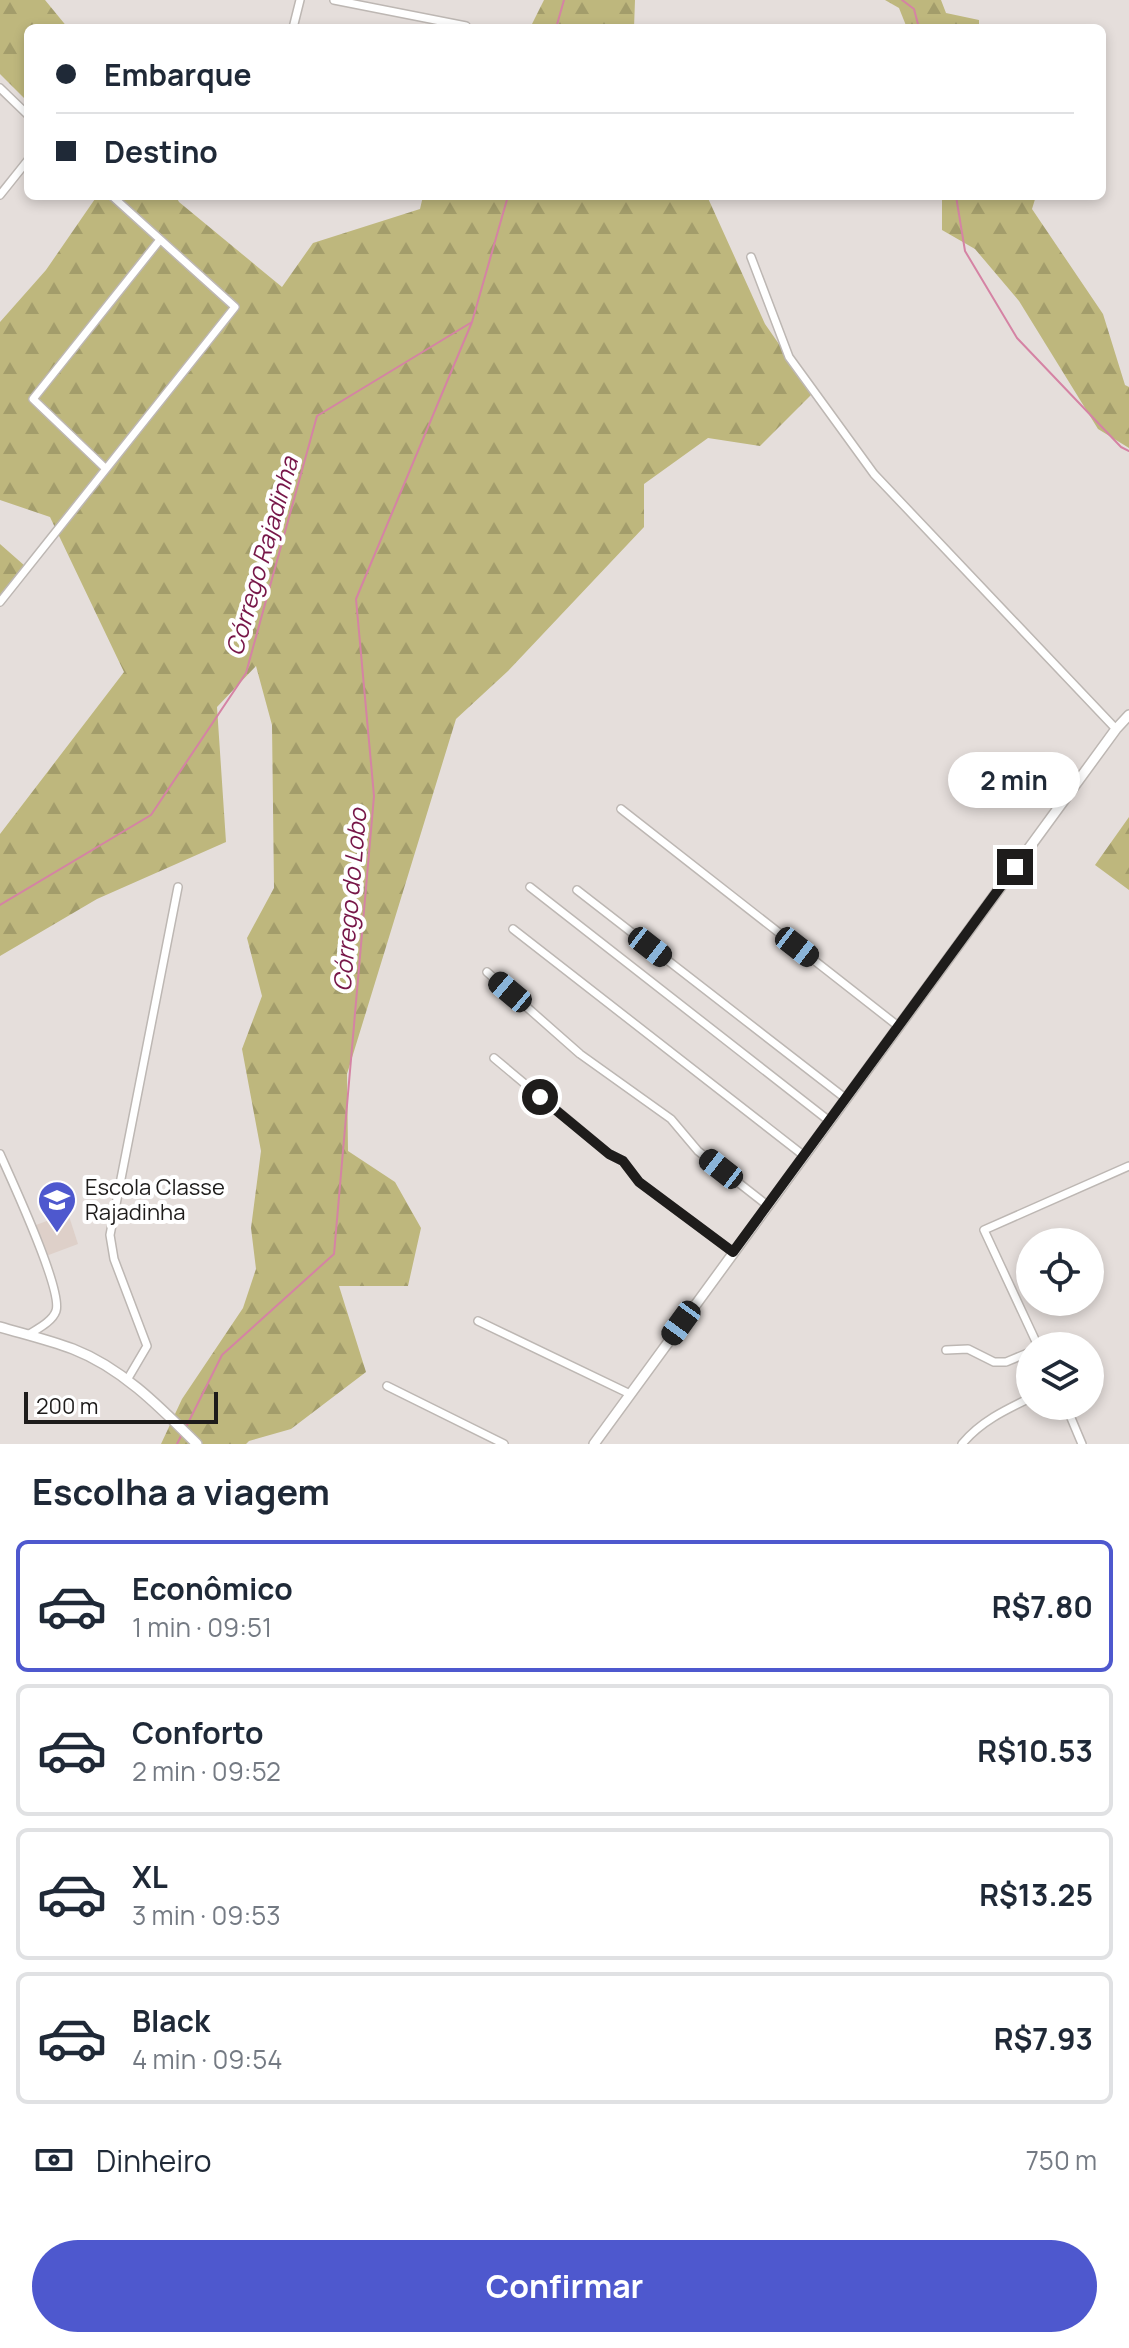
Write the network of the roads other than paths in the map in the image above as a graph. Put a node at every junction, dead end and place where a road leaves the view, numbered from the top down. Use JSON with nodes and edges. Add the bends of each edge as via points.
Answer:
{"nodes":[{"id":1,"x":300,"y":0,"type":"edge"},
{"id":2,"x":334,"y":0,"type":"edge"},
{"id":3,"x":294,"y":24,"type":"edge"},
{"id":4,"x":456,"y":24,"type":"edge"},
{"id":5,"x":0,"y":88,"type":"edge"},
{"id":6,"x":24,"y":111,"type":"edge"},
{"id":7,"x":24,"y":165,"type":"edge"},
{"id":8,"x":0,"y":195,"type":"edge"},
{"id":9,"x":116,"y":200,"type":"edge"},
{"id":10,"x":159,"y":241,"type":"junction"},
{"id":11,"x":751,"y":257,"type":"dead end"},
{"id":12,"x":105,"y":468,"type":"junction"},
{"id":13,"x":0,"y":602,"type":"edge"},
{"id":14,"x":1129,"y":715,"type":"edge"},
{"id":15,"x":1116,"y":729,"type":"junction"},
{"id":16,"x":621,"y":809,"type":"dead end"},
{"id":17,"x":178,"y":887,"type":"dead end"},
{"id":18,"x":530,"y":887,"type":"dead end"},
{"id":19,"x":577,"y":890,"type":"dead end"},
{"id":20,"x":513,"y":929,"type":"dead end"},
{"id":21,"x":487,"y":972,"type":"dead end"},
{"id":22,"x":898,"y":1026,"type":"junction"},
{"id":23,"x":494,"y":1058,"type":"dead end"},
{"id":24,"x":845,"y":1098,"type":"junction"},
{"id":25,"x":828,"y":1120,"type":"junction"},
{"id":26,"x":0,"y":1154,"type":"edge"},
{"id":27,"x":803,"y":1155,"type":"junction"},
{"id":28,"x":1129,"y":1166,"type":"edge"},
{"id":29,"x":767,"y":1205,"type":"junction"},
{"id":30,"x":733,"y":1252,"type":"junction"},
{"id":31,"x":478,"y":1321,"type":"dead end"},
{"id":32,"x":0,"y":1327,"type":"edge"},
{"id":33,"x":1031,"y":1332,"type":"edge"},
{"id":34,"x":28,"y":1335,"type":"junction"},
{"id":35,"x":946,"y":1350,"type":"dead end"},
{"id":36,"x":1016,"y":1358,"type":"edge"},
{"id":37,"x":127,"y":1380,"type":"junction"},
{"id":38,"x":387,"y":1386,"type":"dead end"},
{"id":39,"x":630,"y":1394,"type":"junction"},
{"id":40,"x":1016,"y":1405,"type":"edge"},
{"id":41,"x":1072,"y":1420,"type":"edge"},
{"id":42,"x":197,"y":1444,"type":"edge"},
{"id":43,"x":504,"y":1444,"type":"edge"},
{"id":44,"x":594,"y":1444,"type":"edge"},
{"id":45,"x":962,"y":1444,"type":"edge"},
{"id":46,"x":1082,"y":1444,"type":"edge"}],
"edges":[{"from":1,"to":3,"type":"street"},
{"from":2,"to":4,"type":"street"},
{"from":5,"to":6,"type":"street"},
{"from":7,"to":8,"type":"street"},
{"from":9,"to":10,"type":"street"},
{"from":10,"to":12,"type":"street","via":[[33,399]]},
{"from":10,"to":12,"type":"street","via":[[235,307]]},
{"from":11,"to":15,"type":"street","via":[[789,357],[874,474]]},
{"from":12,"to":13,"type":"street"},
{"from":14,"to":15,"type":"street"},
{"from":15,"to":22,"type":"street"},
{"from":16,"to":22,"type":"street"},
{"from":17,"to":37,"type":"street","via":[[110,1235],[147,1346]]},
{"from":18,"to":25,"type":"street"},
{"from":19,"to":24,"type":"street"},
{"from":20,"to":27,"type":"street"},
{"from":21,"to":29,"type":"street","via":[[580,1054],[671,1119],[698,1151]]},
{"from":22,"to":24,"type":"street"},
{"from":23,"to":30,"type":"street","via":[[623,1161],[639,1182]]},
{"from":24,"to":25,"type":"street"},
{"from":25,"to":27,"type":"street"},
{"from":26,"to":34,"type":"street","via":[[57,1296],[49,1321]]},
{"from":27,"to":29,"type":"street"},
{"from":28,"to":33,"type":"street","via":[[984,1230]]},
{"from":29,"to":30,"type":"street"},
{"from":30,"to":39,"type":"street"},
{"from":31,"to":39,"type":"street"},
{"from":32,"to":34,"type":"street"},
{"from":34,"to":37,"type":"street","via":[[74,1349]]},
{"from":35,"to":36,"type":"street","via":[[968,1349],[994,1362]]},
{"from":37,"to":42,"type":"street"},
{"from":38,"to":43,"type":"street"},
{"from":39,"to":44,"type":"street"},
{"from":40,"to":45,"type":"street"},
{"from":41,"to":46,"type":"street"}]}
